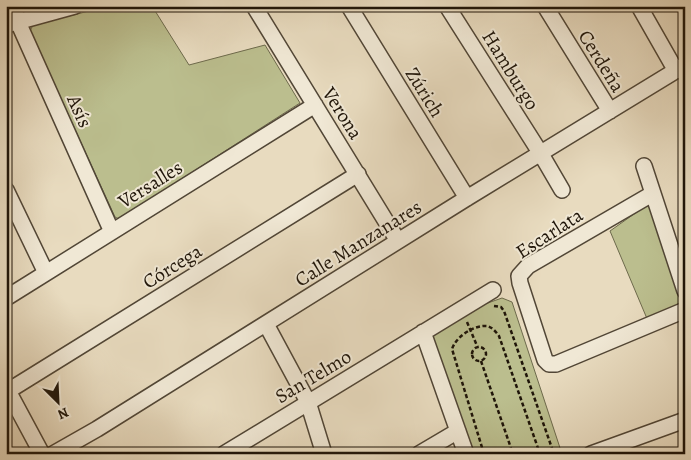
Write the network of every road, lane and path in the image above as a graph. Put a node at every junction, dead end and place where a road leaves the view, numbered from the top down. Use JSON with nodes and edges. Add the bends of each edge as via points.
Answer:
{"nodes":[{"id":1,"x":14,"y":6,"type":"edge"},
{"id":2,"x":75,"y":6,"type":"edge"},
{"id":3,"x":254,"y":6,"type":"edge"},
{"id":4,"x":349,"y":6,"type":"edge"},
{"id":5,"x":447,"y":6,"type":"edge"},
{"id":6,"x":545,"y":6,"type":"edge"},
{"id":7,"x":639,"y":6,"type":"edge"},
{"id":8,"x":12,"y":23,"type":"edge"},
{"id":9,"x":681,"y":68,"type":"edge"},
{"id":10,"x":315,"y":105,"type":"junction"},
{"id":11,"x":610,"y":112,"type":"junction"},
{"id":12,"x":541,"y":154,"type":"junction"},
{"id":13,"x":644,"y":166,"type":"dead end"},
{"id":14,"x":358,"y":174,"type":"junction"},
{"id":15,"x":6,"y":190,"type":"edge"},
{"id":16,"x":562,"y":190,"type":"dead end"},
{"id":17,"x":652,"y":194,"type":"junction"},
{"id":18,"x":467,"y":198,"type":"junction"},
{"id":19,"x":112,"y":232,"type":"junction"},
{"id":20,"x":398,"y":241,"type":"junction"},
{"id":21,"x":46,"y":274,"type":"junction"},
{"id":22,"x":493,"y":290,"type":"dead end"},
{"id":23,"x":685,"y":291,"type":"edge"},
{"id":24,"x":6,"y":298,"type":"edge"},
{"id":25,"x":490,"y":307,"type":"dead end"},
{"id":26,"x":685,"y":310,"type":"edge"},
{"id":27,"x":465,"y":316,"type":"dead end"},
{"id":28,"x":266,"y":324,"type":"junction"},
{"id":29,"x":471,"y":330,"type":"junction"},
{"id":30,"x":423,"y":332,"type":"junction"},
{"id":31,"x":478,"y":348,"type":"junction"},
{"id":32,"x":481,"y":361,"type":"junction"},
{"id":33,"x":7,"y":389,"type":"edge"},
{"id":34,"x":308,"y":402,"type":"junction"},
{"id":35,"x":685,"y":420,"type":"edge"},
{"id":36,"x":458,"y":431,"type":"junction"},
{"id":37,"x":42,"y":454,"type":"edge"},
{"id":38,"x":53,"y":454,"type":"edge"},
{"id":39,"x":224,"y":454,"type":"edge"},
{"id":40,"x":324,"y":454,"type":"edge"},
{"id":41,"x":419,"y":454,"type":"edge"},
{"id":42,"x":466,"y":454,"type":"edge"},
{"id":43,"x":484,"y":454,"type":"edge"},
{"id":44,"x":512,"y":454,"type":"edge"},
{"id":45,"x":540,"y":454,"type":"edge"},
{"id":46,"x":554,"y":454,"type":"edge"},
{"id":47,"x":591,"y":454,"type":"edge"}],
"edges":[{"from":1,"to":8,"type":"street","name":"Asís"},
{"from":2,"to":8,"type":"street"},
{"from":3,"to":10,"type":"street","name":"Verona"},
{"from":4,"to":18,"type":"street","name":"Zúrich"},
{"from":5,"to":12,"type":"street","name":"Hamburgo"},
{"from":6,"to":11,"type":"street","name":"Cerdeña"},
{"from":7,"to":9,"type":"street"},
{"from":8,"to":19,"type":"street","name":"Asís"},
{"from":9,"to":11,"type":"street","name":"Calle Manzanares"},
{"from":10,"to":14,"type":"street","name":"Verona"},
{"from":10,"to":19,"type":"street","name":"Versalles"},
{"from":11,"to":12,"type":"street","name":"Calle Manzanares"},
{"from":12,"to":16,"type":"street","name":"Hamburgo"},
{"from":12,"to":18,"type":"street","name":"Calle Manzanares"},
{"from":13,"to":17,"type":"street"},
{"from":14,"to":20,"type":"street","name":"Verona"},
{"from":14,"to":33,"type":"street","name":"Córcega"},
{"from":15,"to":21,"type":"street"},
{"from":17,"to":23,"type":"street"},
{"from":17,"to":26,"type":"street","name":"Escarlata","via":[[528,266],[520,276],[520,283],[544,360],[549,364],[556,364]]},
{"from":18,"to":20,"type":"street","name":"Calle Manzanares"},
{"from":19,"to":21,"type":"street","name":"Versalles"},
{"from":20,"to":28,"type":"street","name":"Calle Manzanares"},
{"from":21,"to":24,"type":"street","name":"Versalles"},
{"from":22,"to":30,"type":"street","name":"San Telmo"},
{"from":25,"to":46,"type":"path","via":[[497,305],[504,311]]},
{"from":27,"to":29,"type":"path"},
{"from":28,"to":34,"type":"street"},
{"from":28,"to":38,"type":"street","name":"Calle Manzanares"},
{"from":29,"to":31,"type":"path"},
{"from":29,"to":43,"type":"path","via":[[460,336],[452,349]]},
{"from":29,"to":45,"type":"path","via":[[486,326],[499,336]]},
{"from":30,"to":34,"type":"street","name":"San Telmo"},
{"from":30,"to":36,"type":"street"},
{"from":31,"to":32,"type":"path","via":[[486,353]]},
{"from":31,"to":32,"type":"path","via":[[473,356]]},
{"from":32,"to":44,"type":"path"},
{"from":33,"to":37,"type":"street"},
{"from":34,"to":39,"type":"street","name":"San Telmo"},
{"from":34,"to":40,"type":"street"},
{"from":35,"to":47,"type":"street"},
{"from":36,"to":41,"type":"street"},
{"from":36,"to":42,"type":"street"}]}
